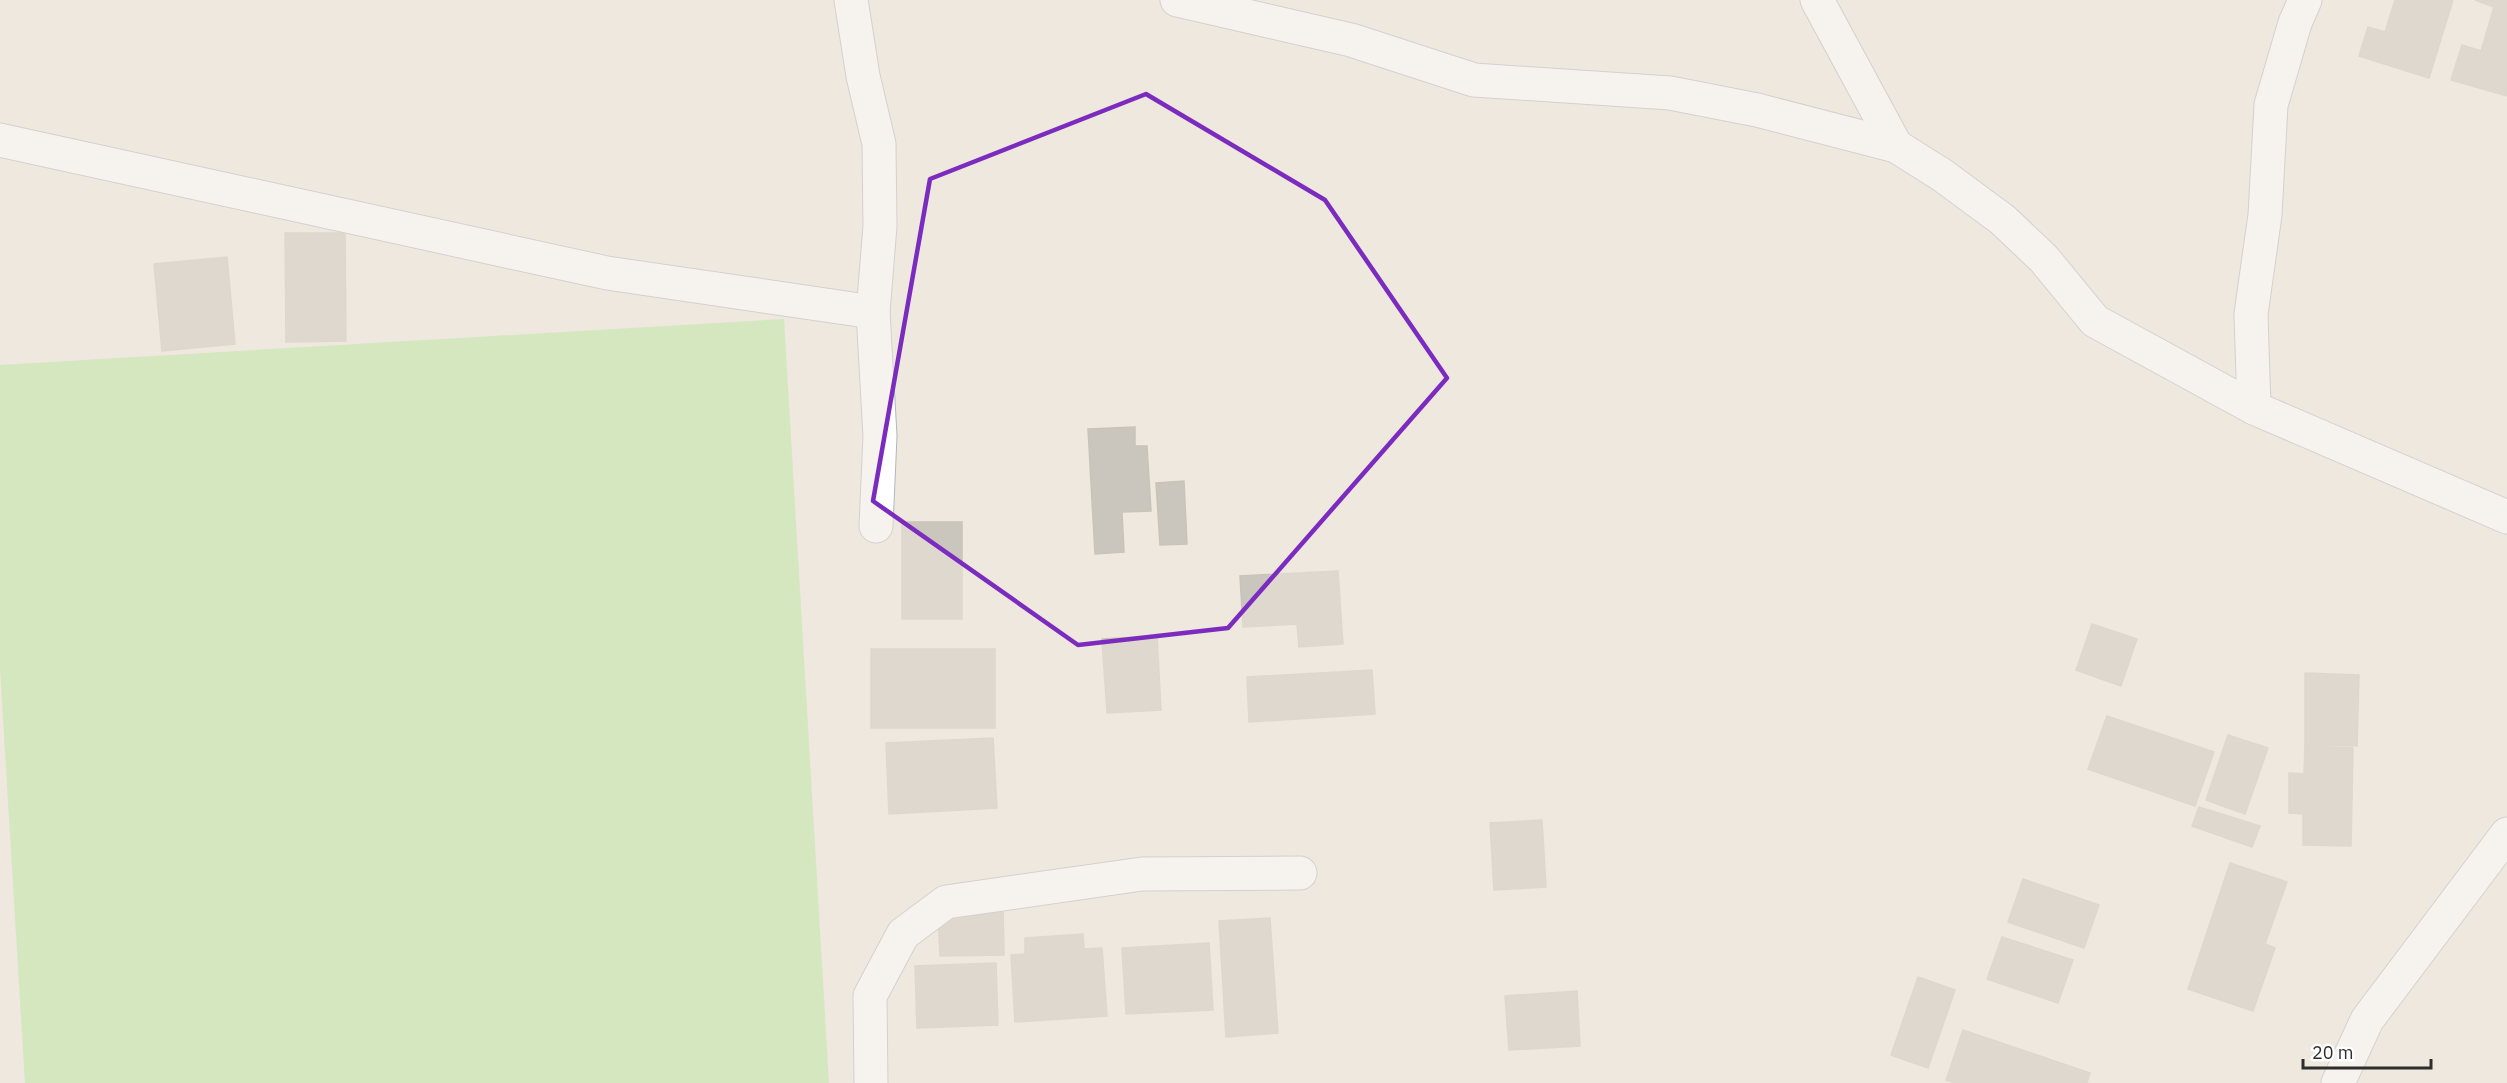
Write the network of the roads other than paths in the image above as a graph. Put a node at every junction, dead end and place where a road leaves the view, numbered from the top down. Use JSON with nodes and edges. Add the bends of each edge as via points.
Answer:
{"nodes":[{"id":1,"x":851,"y":0,"type":"edge"},
{"id":2,"x":1177,"y":0,"type":"edge"},
{"id":3,"x":1817,"y":0,"type":"edge"},
{"id":4,"x":2305,"y":0,"type":"edge"},
{"id":5,"x":0,"y":140,"type":"edge"},
{"id":6,"x":1896,"y":146,"type":"junction"},
{"id":7,"x":873,"y":312,"type":"junction"},
{"id":8,"x":2254,"y":408,"type":"junction"},
{"id":9,"x":2507,"y":517,"type":"edge"},
{"id":10,"x":876,"y":526,"type":"dead end"},
{"id":11,"x":2507,"y":834,"type":"edge"},
{"id":12,"x":1300,"y":873,"type":"dead end"},
{"id":13,"x":871,"y":1083,"type":"edge"},
{"id":14,"x":2338,"y":1083,"type":"edge"}],
"edges":[{"from":1,"to":7,"type":"street","via":[[879,144],[880,226]]},
{"from":2,"to":6,"type":"street","via":[[1351,39],[1474,80],[1670,93],[1758,110]]},
{"from":3,"to":6,"type":"street"},
{"from":4,"to":8,"type":"street","via":[[2271,105],[2265,215],[2252,314]]},
{"from":5,"to":7,"type":"street","via":[[607,273]]},
{"from":6,"to":8,"type":"street","via":[[2003,220],[2044,259],[2095,321]]},
{"from":7,"to":10,"type":"street","via":[[880,436]]},
{"from":8,"to":9,"type":"street"},
{"from":11,"to":14,"type":"street","via":[[2367,1020]]},
{"from":12,"to":13,"type":"street","via":[[1142,874],[946,902],[903,934],[870,996]]}]}
